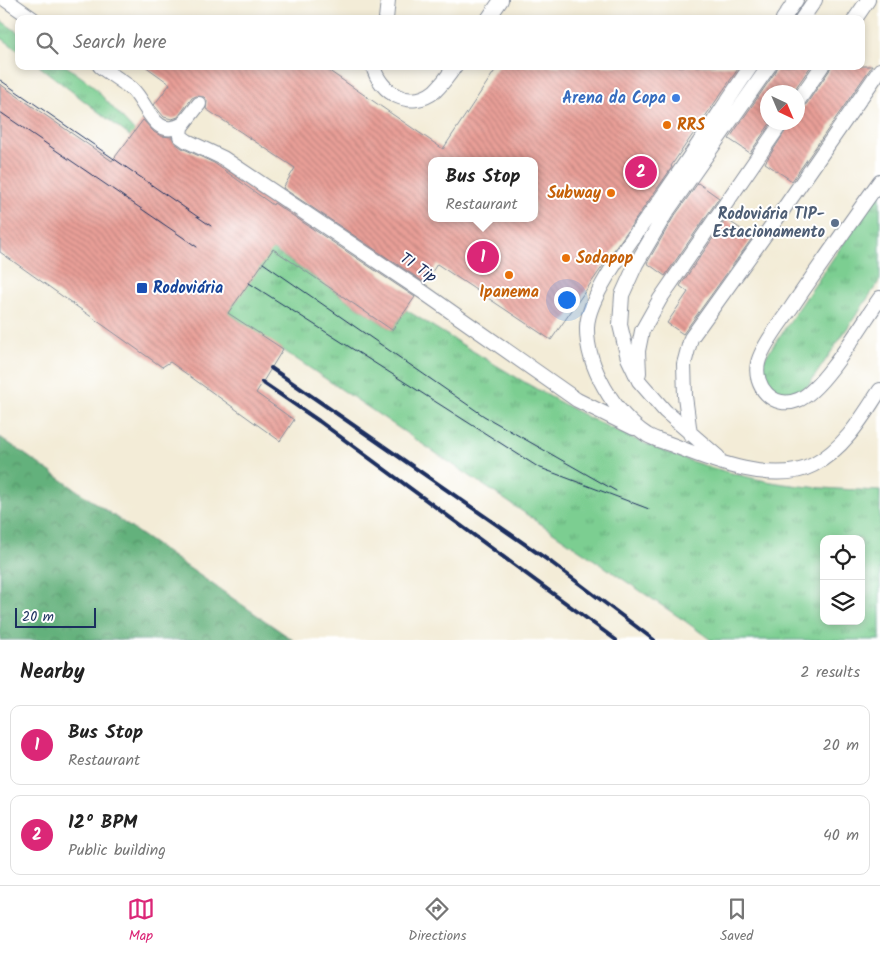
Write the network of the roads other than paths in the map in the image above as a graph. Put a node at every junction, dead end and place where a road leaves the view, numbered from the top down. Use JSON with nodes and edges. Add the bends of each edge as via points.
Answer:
{"nodes":[{"id":1,"x":6,"y":0,"type":"edge"},
{"id":2,"x":388,"y":0,"type":"edge"},
{"id":3,"x":502,"y":0,"type":"edge"},
{"id":4,"x":796,"y":0,"type":"edge"},
{"id":5,"x":815,"y":0,"type":"edge"},
{"id":6,"x":868,"y":0,"type":"edge"},
{"id":7,"x":27,"y":15,"type":"edge"},
{"id":8,"x":386,"y":15,"type":"edge"},
{"id":9,"x":491,"y":15,"type":"edge"},
{"id":10,"x":786,"y":15,"type":"edge"},
{"id":11,"x":805,"y":15,"type":"edge"},
{"id":12,"x":858,"y":15,"type":"edge"},
{"id":13,"x":105,"y":70,"type":"edge"},
{"id":14,"x":375,"y":70,"type":"edge"},
{"id":15,"x":452,"y":70,"type":"edge"},
{"id":16,"x":748,"y":70,"type":"edge"},
{"id":17,"x":766,"y":70,"type":"edge"},
{"id":18,"x":819,"y":70,"type":"edge"},
{"id":19,"x":880,"y":70,"type":"edge"},
{"id":20,"x":805,"y":91,"type":"edge"},
{"id":21,"x":200,"y":104,"type":"dead end"},
{"id":22,"x":183,"y":124,"type":"junction"},
{"id":23,"x":776,"y":130,"type":"edge"},
{"id":24,"x":880,"y":180,"type":"edge"},
{"id":25,"x":880,"y":298,"type":"edge"},
{"id":26,"x":639,"y":381,"type":"junction"},
{"id":27,"x":880,"y":390,"type":"edge"},
{"id":28,"x":690,"y":434,"type":"junction"},
{"id":29,"x":648,"y":435,"type":"junction"},
{"id":30,"x":729,"y":465,"type":"junction"}],
"edges":[{"from":1,"to":7,"type":"lane"},
{"from":2,"to":8,"type":"lane"},
{"from":3,"to":9,"type":"lane"},
{"from":4,"to":10,"type":"lane"},
{"from":5,"to":11,"type":"lane"},
{"from":6,"to":12,"type":"lane"},
{"from":13,"to":22,"type":"lane","via":[[131,89],[160,126],[168,129]]},
{"from":14,"to":15,"type":"lane","via":[[383,86],[392,94],[413,99],[434,92]]},
{"from":16,"to":29,"type":"lane","via":[[620,258],[590,312],[587,326],[591,357],[602,386],[630,420]]},
{"from":17,"to":26,"type":"lane","via":[[666,213],[622,295],[620,325],[628,358]]},
{"from":18,"to":20,"type":"lane"},
{"from":19,"to":28,"type":"lane","via":[[691,338],[684,364]]},
{"from":21,"to":22,"type":"lane"},
{"from":22,"to":29,"type":"lane","name":"TI Tip","via":[[180,134],[187,141],[223,158],[577,400]]},
{"from":23,"to":26,"type":"lane","via":[[660,299],[642,331],[638,351]]},
{"from":24,"to":25,"type":"lane","via":[[774,332],[758,362],[757,380],[767,396],[780,402],[797,400],[816,389]]},
{"from":26,"to":28,"type":"lane"},
{"from":27,"to":30,"type":"lane","via":[[836,450],[812,466],[786,473]]},
{"from":28,"to":30,"type":"lane"},
{"from":29,"to":30,"type":"lane"}]}
